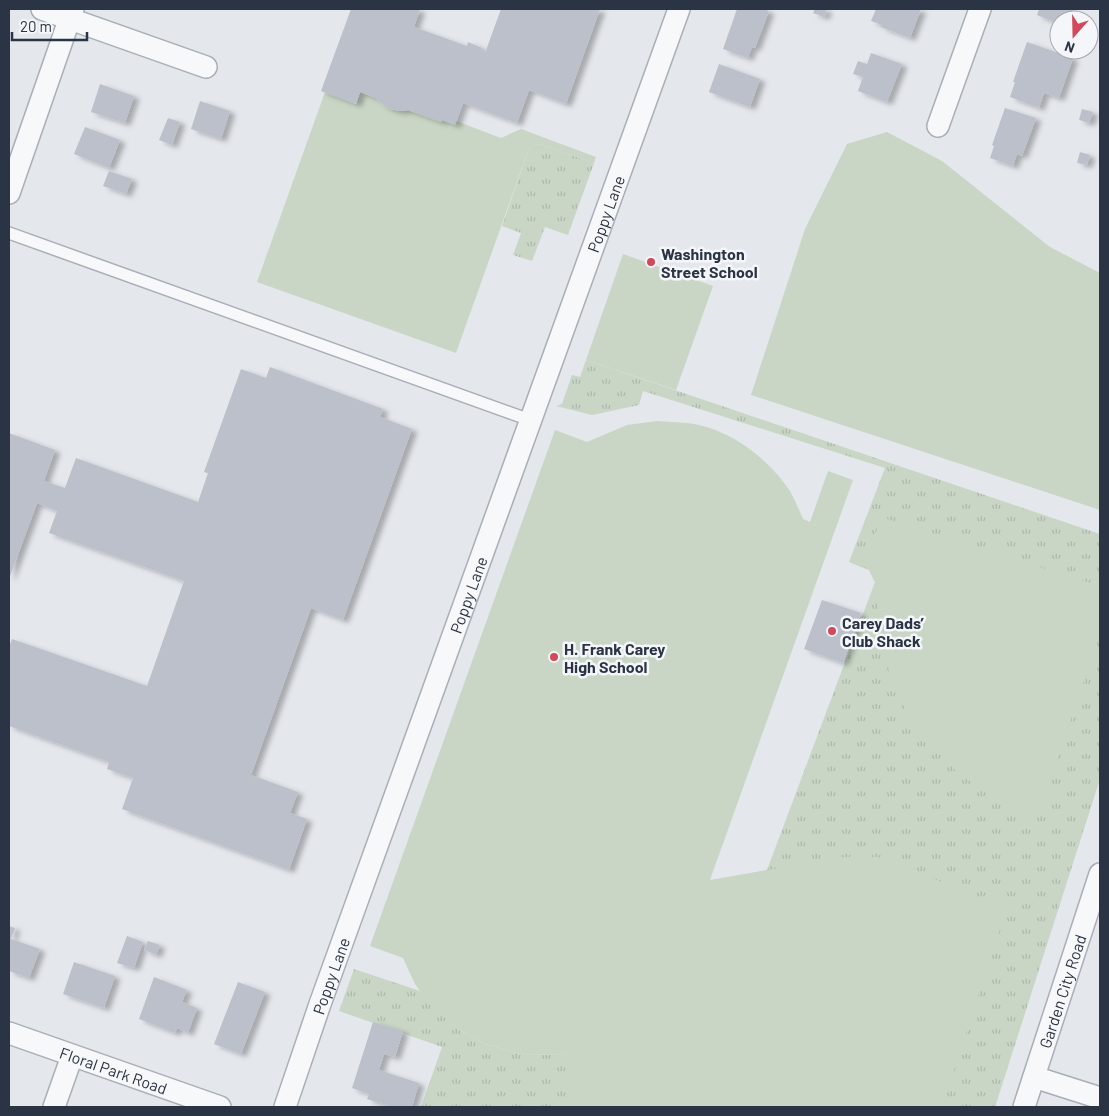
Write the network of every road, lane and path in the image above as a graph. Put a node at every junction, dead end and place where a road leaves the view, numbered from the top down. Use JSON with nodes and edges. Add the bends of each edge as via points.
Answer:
{"nodes":[{"id":1,"x":42,"y":9,"type":"edge"},
{"id":2,"x":679,"y":9,"type":"edge"},
{"id":3,"x":980,"y":9,"type":"edge"},
{"id":4,"x":71,"y":14,"type":"edge"},
{"id":5,"x":206,"y":67,"type":"dead end"},
{"id":6,"x":938,"y":126,"type":"dead end"},
{"id":7,"x":9,"y":193,"type":"edge"},
{"id":8,"x":9,"y":233,"type":"edge"},
{"id":9,"x":530,"y":420,"type":"junction"},
{"id":10,"x":1100,"y":874,"type":"edge"},
{"id":11,"x":9,"y":1033,"type":"edge"},
{"id":12,"x":72,"y":1056,"type":"junction"},
{"id":13,"x":1034,"y":1077,"type":"junction"},
{"id":14,"x":1100,"y":1098,"type":"edge"},
{"id":15,"x":54,"y":1107,"type":"edge"},
{"id":16,"x":220,"y":1107,"type":"edge"},
{"id":17,"x":285,"y":1107,"type":"edge"},
{"id":18,"x":1024,"y":1107,"type":"edge"}],
"edges":[{"from":1,"to":4,"type":"street"},
{"from":2,"to":9,"type":"street","name":"Poppy Lane"},
{"from":3,"to":6,"type":"street"},
{"from":4,"to":5,"type":"street"},
{"from":4,"to":7,"type":"street"},
{"from":8,"to":9,"type":"lane"},
{"from":9,"to":17,"type":"street","name":"Poppy Lane"},
{"from":10,"to":13,"type":"street","name":"Garden City Road"},
{"from":11,"to":12,"type":"street","name":"Floral Park Road"},
{"from":12,"to":15,"type":"street"},
{"from":12,"to":16,"type":"street","name":"Floral Park Road"},
{"from":13,"to":14,"type":"street"},
{"from":13,"to":18,"type":"street","name":"Garden City Road"}]}
